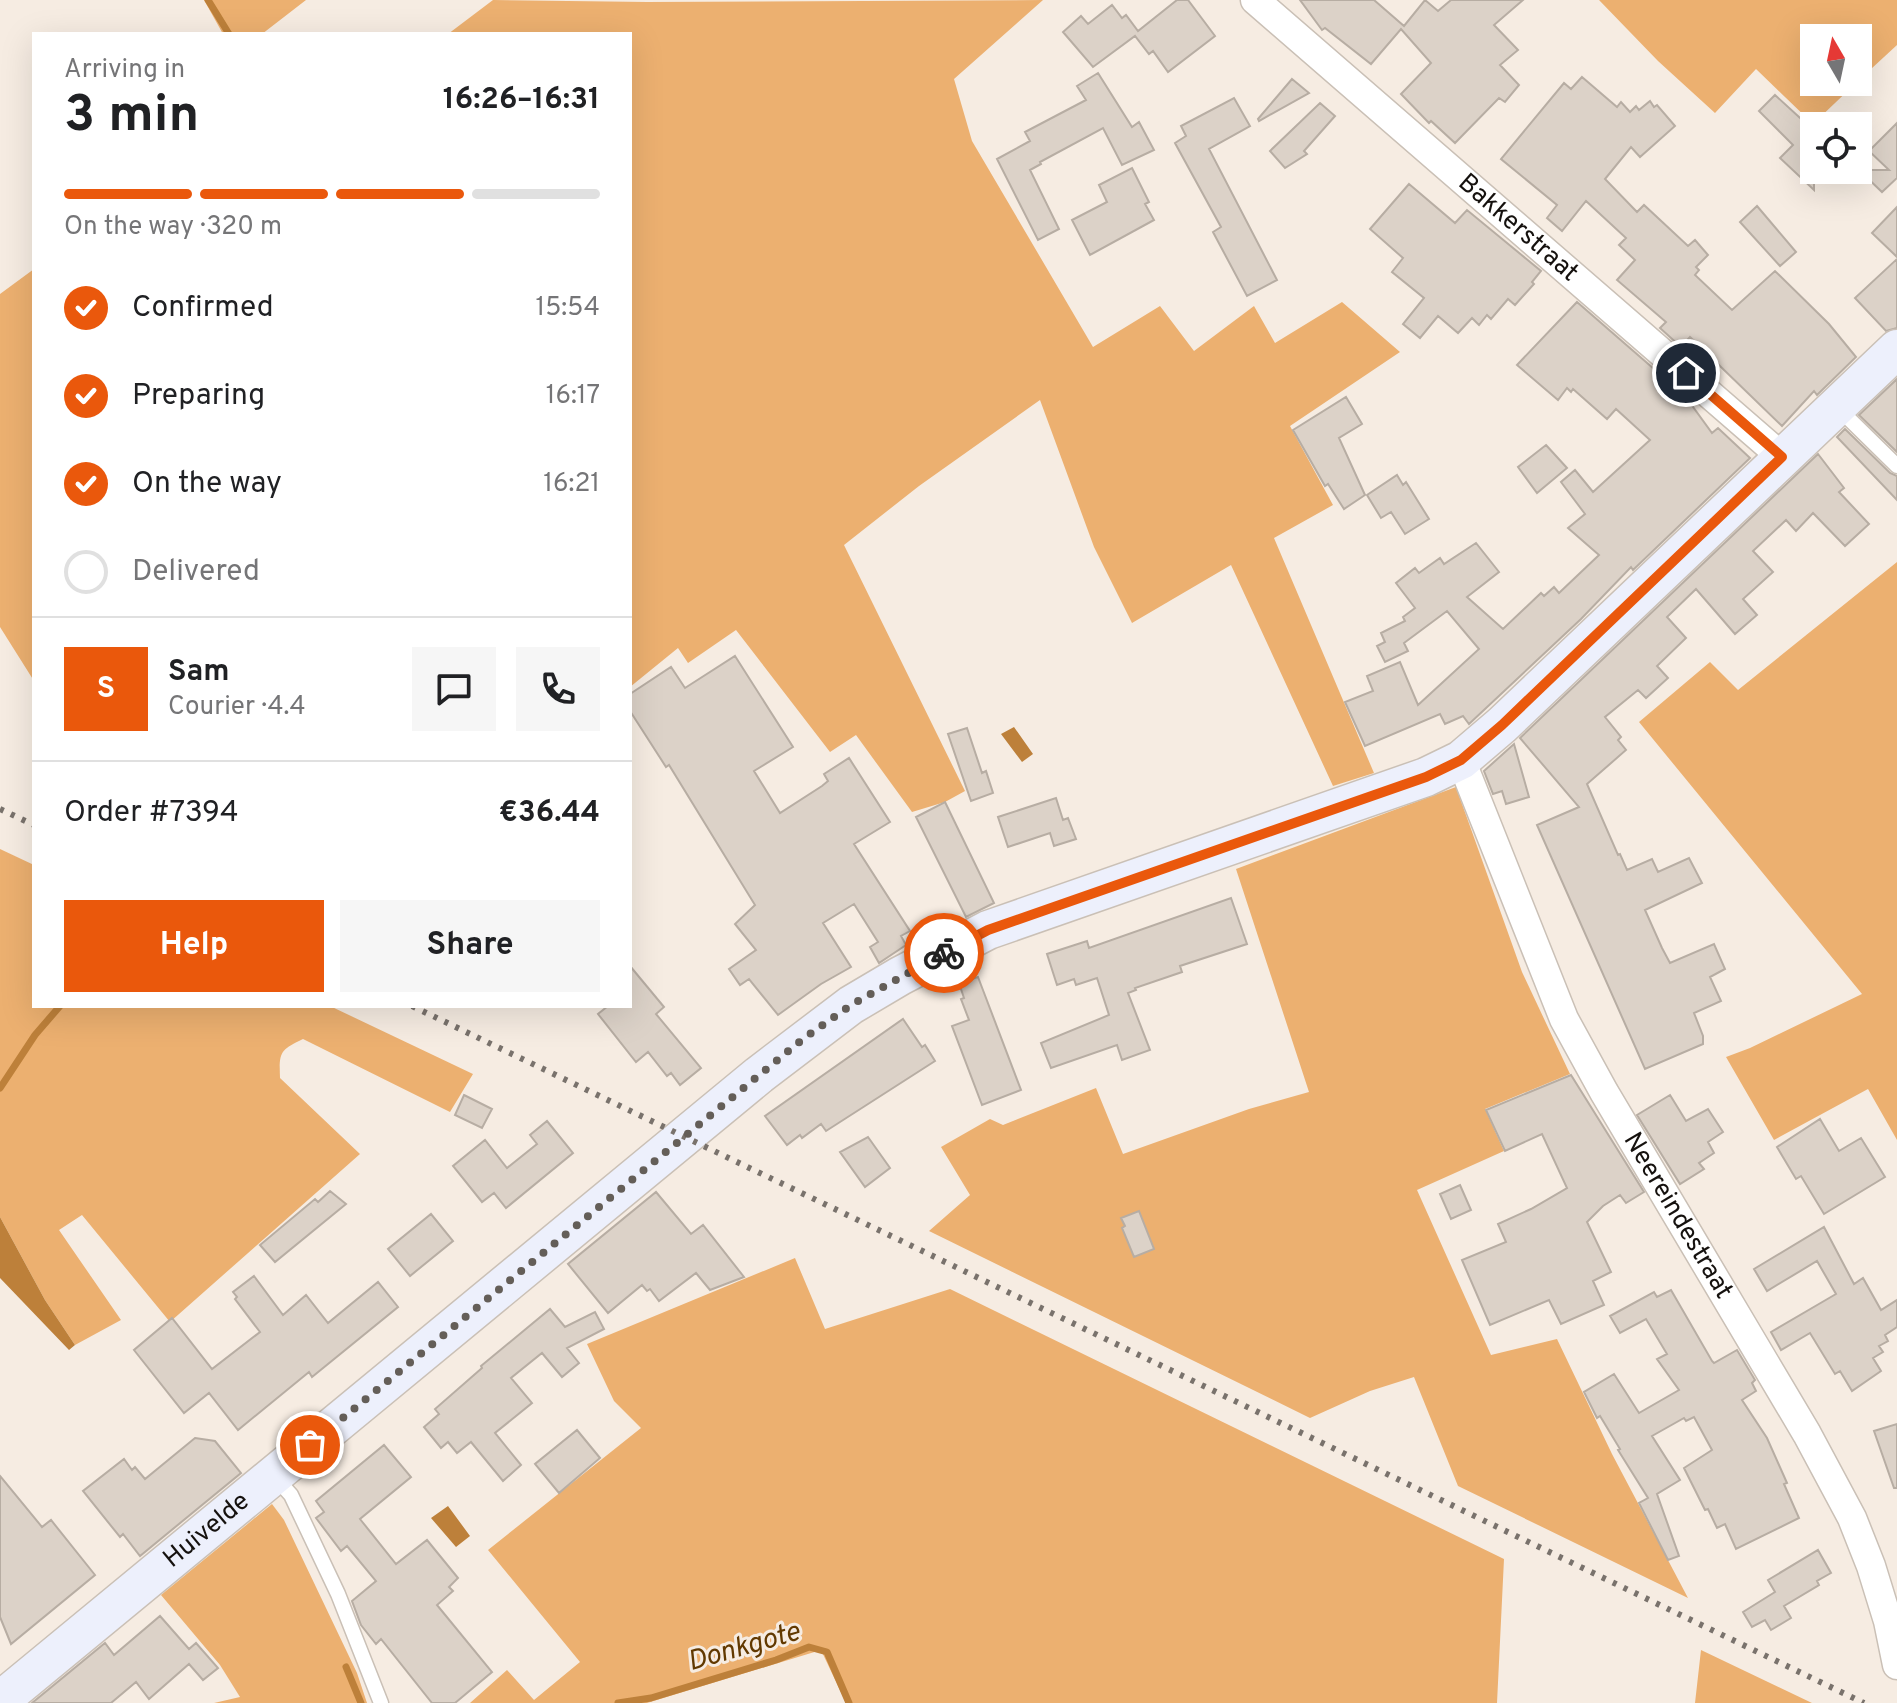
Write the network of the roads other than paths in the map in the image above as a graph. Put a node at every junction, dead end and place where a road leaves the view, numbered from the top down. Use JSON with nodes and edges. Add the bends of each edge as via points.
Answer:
{"nodes":[{"id":1,"x":1256,"y":0,"type":"edge"},
{"id":2,"x":1897,"y":349,"type":"edge"},
{"id":3,"x":1837,"y":406,"type":"junction"},
{"id":4,"x":1782,"y":457,"type":"junction"},
{"id":5,"x":1897,"y":466,"type":"edge"},
{"id":6,"x":1461,"y":760,"type":"junction"},
{"id":7,"x":273,"y":1476,"type":"junction"},
{"id":8,"x":1897,"y":1665,"type":"edge"},
{"id":9,"x":0,"y":1701,"type":"edge"},
{"id":10,"x":381,"y":1703,"type":"edge"}],
"edges":[{"from":1,"to":4,"type":"street","name":"Bakkerstraat"},
{"from":2,"to":3,"type":"street","name":"Huivelde"},
{"from":3,"to":4,"type":"street","name":"Huivelde"},
{"from":3,"to":5,"type":"lane"},
{"from":4,"to":6,"type":"street","name":"Huivelde"},
{"from":6,"to":7,"type":"street","name":"Huivelde","via":[[1426,777],[988,930],[851,1005]]},
{"from":6,"to":8,"type":"street","name":"Neereindestraat","via":[[1564,1019],[1852,1518],[1888,1621]]},
{"from":7,"to":9,"type":"street","name":"Huivelde"},
{"from":7,"to":10,"type":"lane","via":[[291,1495]]}]}
